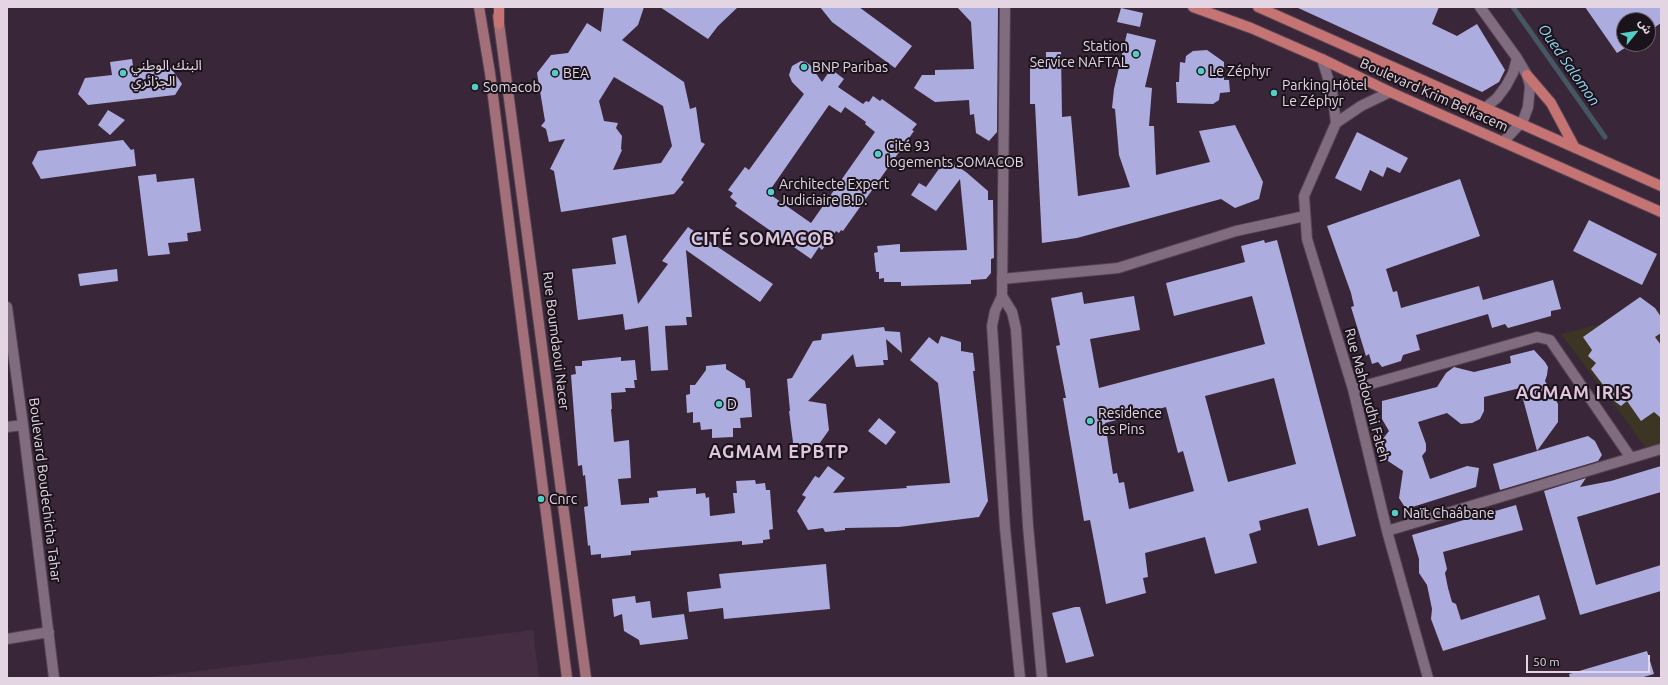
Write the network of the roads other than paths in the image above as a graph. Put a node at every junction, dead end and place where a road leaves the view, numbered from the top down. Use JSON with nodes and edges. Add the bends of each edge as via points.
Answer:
{"nodes":[{"id":1,"x":479,"y":7,"type":"edge"},
{"id":2,"x":498,"y":7,"type":"edge"},
{"id":3,"x":1005,"y":7,"type":"edge"},
{"id":4,"x":1194,"y":7,"type":"edge"},
{"id":5,"x":1258,"y":7,"type":"edge"},
{"id":6,"x":1480,"y":7,"type":"edge"},
{"id":7,"x":499,"y":24,"type":"joint"},
{"id":8,"x":1517,"y":58,"type":"junction"},
{"id":9,"x":1322,"y":59,"type":"junction"},
{"id":10,"x":1527,"y":76,"type":"junction"},
{"id":11,"x":1390,"y":92,"type":"junction"},
{"id":12,"x":1485,"y":108,"type":"junction"},
{"id":13,"x":1336,"y":123,"type":"junction"},
{"id":14,"x":1520,"y":124,"type":"junction"},
{"id":15,"x":1504,"y":141,"type":"junction"},
{"id":16,"x":1575,"y":148,"type":"junction"},
{"id":17,"x":1661,"y":186,"type":"edge"},
{"id":18,"x":1661,"y":212,"type":"edge"},
{"id":19,"x":1306,"y":216,"type":"junction"},
{"id":20,"x":1002,"y":279,"type":"junction"},
{"id":21,"x":1002,"y":296,"type":"junction"},
{"id":22,"x":7,"y":307,"type":"edge"},
{"id":23,"x":1353,"y":389,"type":"junction"},
{"id":24,"x":23,"y":425,"type":"junction"},
{"id":25,"x":7,"y":427,"type":"edge"},
{"id":26,"x":1661,"y":449,"type":"edge"},
{"id":27,"x":1631,"y":458,"type":"junction"},
{"id":28,"x":1387,"y":531,"type":"junction"},
{"id":29,"x":49,"y":632,"type":"junction"},
{"id":30,"x":7,"y":639,"type":"edge"},
{"id":31,"x":54,"y":678,"type":"edge"},
{"id":32,"x":567,"y":678,"type":"edge"},
{"id":33,"x":586,"y":678,"type":"edge"},
{"id":34,"x":1020,"y":678,"type":"edge"},
{"id":35,"x":1042,"y":678,"type":"edge"},
{"id":36,"x":1428,"y":678,"type":"edge"}],
"edges":[{"from":1,"to":32,"type":"street","via":[[496,118]]},
{"from":2,"to":7,"type":"main road"},
{"from":3,"to":20,"type":"street"},
{"from":4,"to":9,"type":"main road","name":"Boulevard Krim Belkacem","via":[[1252,28]]},
{"from":5,"to":12,"type":"main road","name":"Boulevard Krim Belkacem"},
{"from":6,"to":8,"type":"street"},
{"from":7,"to":33,"type":"street","name":"Rue Boumdaoui Nacer"},
{"from":8,"to":10,"type":"street"},
{"from":8,"to":12,"type":"street","via":[[1506,86]]},
{"from":9,"to":11,"type":"main road","name":"Boulevard Krim Belkacem"},
{"from":9,"to":13,"type":"street","via":[[1332,91]]},
{"from":10,"to":14,"type":"street","via":[[1530,97]]},
{"from":10,"to":16,"type":"main road","via":[[1551,103]]},
{"from":11,"to":13,"type":"street","via":[[1361,106]]},
{"from":11,"to":15,"type":"main road","name":"Boulevard Krim Belkacem"},
{"from":12,"to":14,"type":"main road","name":"Boulevard Krim Belkacem"},
{"from":13,"to":19,"type":"street","name":"Rue Mahdoudhi Fateh","via":[[1304,196]]},
{"from":14,"to":15,"type":"street"},
{"from":14,"to":16,"type":"main road","name":"Boulevard Krim Belkacem"},
{"from":15,"to":18,"type":"main road","name":"Boulevard Krim Belkacem"},
{"from":16,"to":17,"type":"main road","name":"Boulevard Krim Belkacem"},
{"from":19,"to":20,"type":"street","via":[[1236,231],[1118,268]]},
{"from":19,"to":23,"type":"street","name":"Rue Mahdoudhi Fateh","via":[[1307,239]]},
{"from":20,"to":21,"type":"street"},
{"from":21,"to":34,"type":"street","via":[[992,326],[1005,528]]},
{"from":21,"to":35,"type":"street","via":[[1012,312],[1016,329],[1028,526]]},
{"from":22,"to":24,"type":"street","name":"Boulevard Boudechicha Tahar"},
{"from":23,"to":27,"type":"street","via":[[1536,337],[1550,340]]},
{"from":23,"to":28,"type":"street","name":"Rue Mahdoudhi Fateh"},
{"from":24,"to":25,"type":"street"},
{"from":24,"to":29,"type":"street","name":"Boulevard Boudechicha Tahar"},
{"from":26,"to":27,"type":"street"},
{"from":27,"to":28,"type":"street"},
{"from":28,"to":36,"type":"street","name":"Rue Mahdoudhi Fateh"},
{"from":29,"to":30,"type":"street"},
{"from":29,"to":31,"type":"street","name":"Boulevard Boudechicha Tahar"}]}
